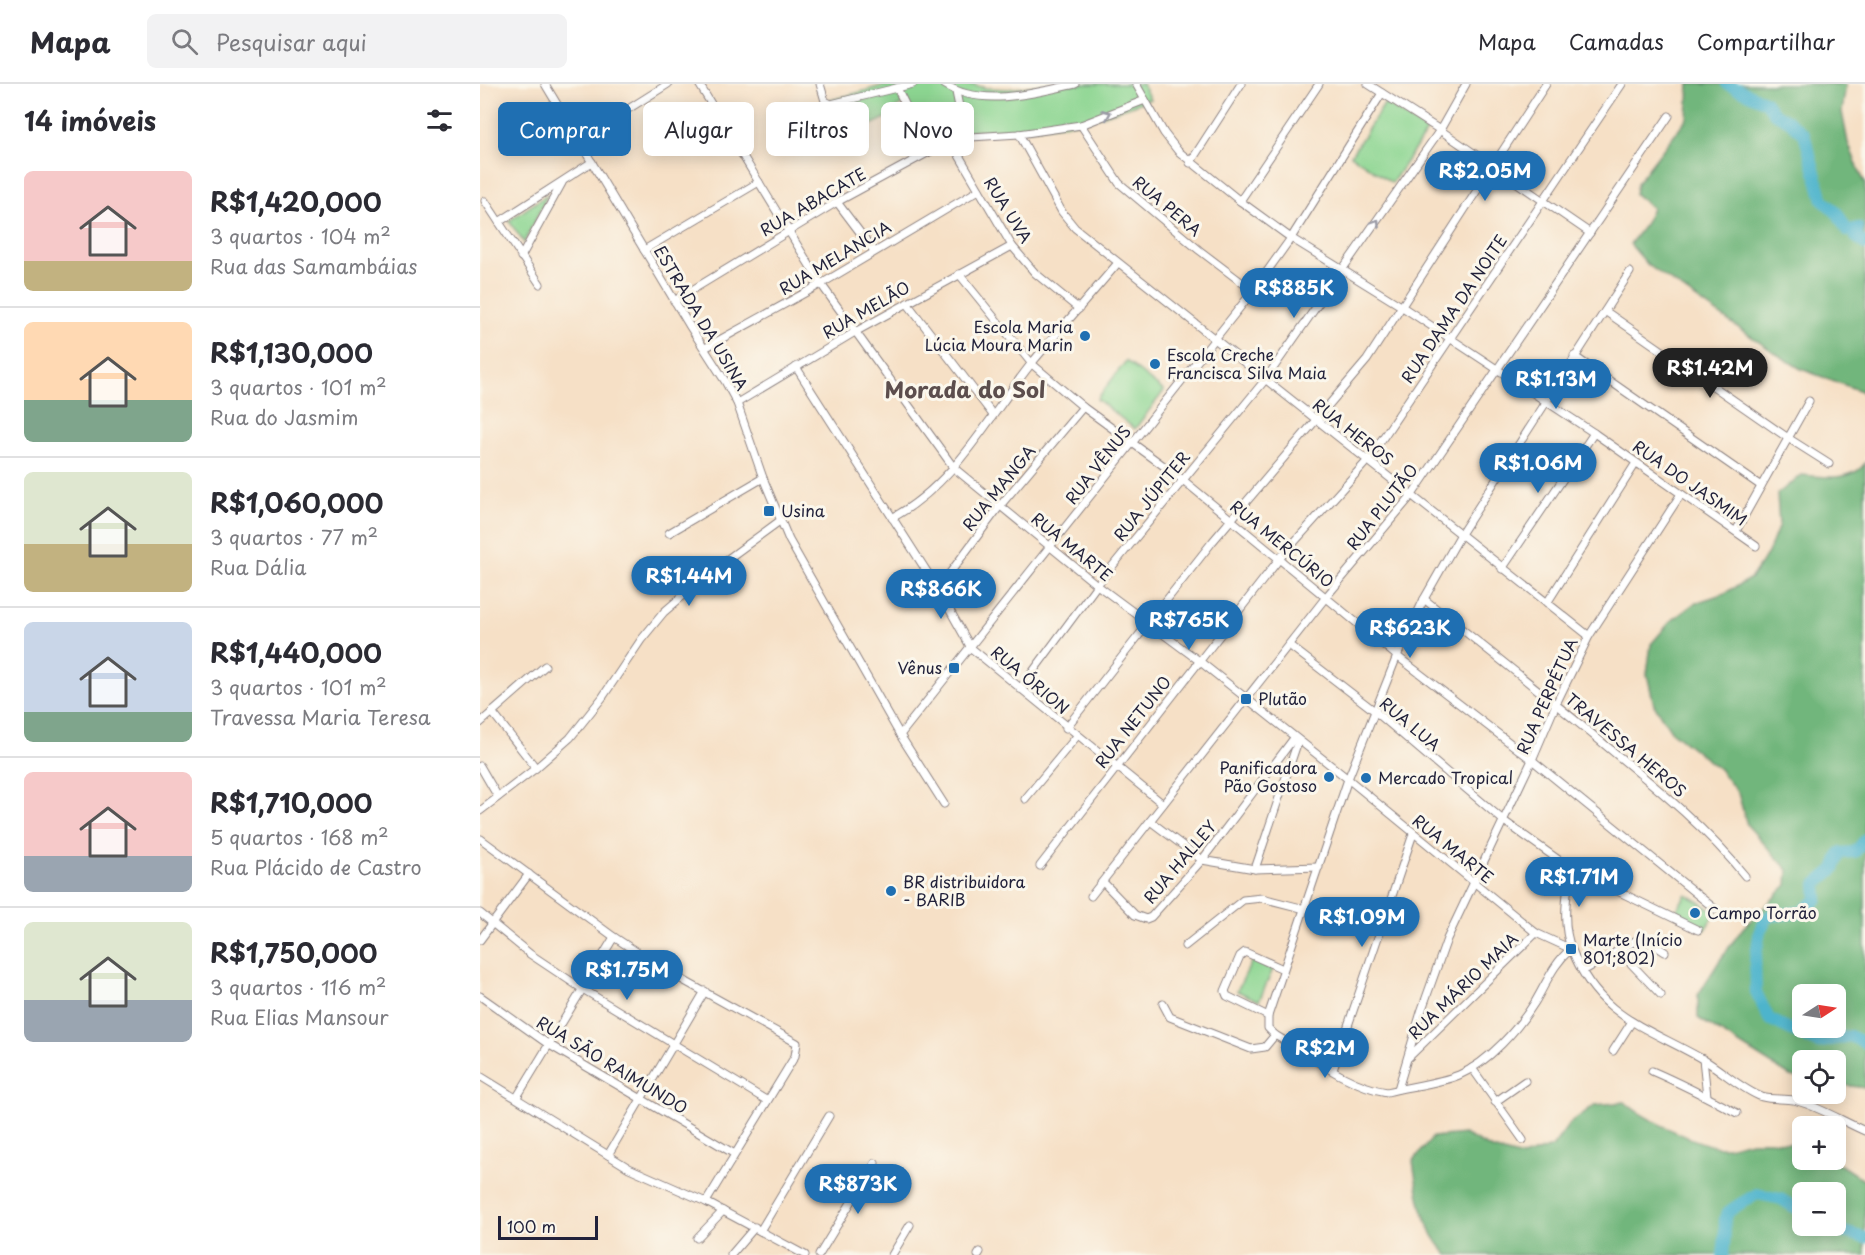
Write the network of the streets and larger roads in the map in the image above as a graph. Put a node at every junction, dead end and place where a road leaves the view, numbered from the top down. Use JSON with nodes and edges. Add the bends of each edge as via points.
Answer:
{"nodes":[{"id":1,"x":545,"y":84,"type":"edge"},
{"id":2,"x":668,"y":84,"type":"edge"},
{"id":3,"x":699,"y":84,"type":"edge"},
{"id":4,"x":820,"y":84,"type":"edge"},
{"id":5,"x":913,"y":84,"type":"edge"},
{"id":6,"x":944,"y":84,"type":"edge"},
{"id":7,"x":1075,"y":84,"type":"edge"},
{"id":8,"x":1136,"y":84,"type":"edge"},
{"id":9,"x":1240,"y":84,"type":"edge"},
{"id":10,"x":1319,"y":84,"type":"edge"},
{"id":11,"x":1368,"y":84,"type":"edge"},
{"id":12,"x":1466,"y":84,"type":"edge"},
{"id":13,"x":1546,"y":84,"type":"edge"},
{"id":14,"x":1622,"y":84,"type":"edge"},
{"id":15,"x":882,"y":87,"type":"edge"},
{"id":16,"x":897,"y":88,"type":"junction"},
{"id":17,"x":956,"y":92,"type":"junction"},
{"id":18,"x":1382,"y":93,"type":"junction"},
{"id":19,"x":1145,"y":100,"type":"junction"},
{"id":20,"x":556,"y":102,"type":"edge"},
{"id":21,"x":904,"y":102,"type":"edge"},
{"id":22,"x":958,"y":102,"type":"edge"},
{"id":23,"x":631,"y":107,"type":"edge"},
{"id":24,"x":1669,"y":116,"type":"dead end"},
{"id":25,"x":1081,"y":125,"type":"junction"},
{"id":26,"x":1440,"y":130,"type":"junction"},
{"id":27,"x":1019,"y":134,"type":"junction"},
{"id":28,"x":974,"y":136,"type":"edge"},
{"id":29,"x":588,"y":156,"type":"edge"},
{"id":30,"x":922,"y":156,"type":"edge"},
{"id":31,"x":959,"y":156,"type":"edge"},
{"id":32,"x":592,"y":162,"type":"junction"},
{"id":33,"x":1190,"y":163,"type":"junction"},
{"id":34,"x":1493,"y":168,"type":"junction"},
{"id":35,"x":562,"y":182,"type":"junction"},
{"id":36,"x":759,"y":182,"type":"junction"},
{"id":37,"x":979,"y":190,"type":"junction"},
{"id":38,"x":1542,"y":200,"type":"junction"},
{"id":39,"x":485,"y":201,"type":"dead end"},
{"id":40,"x":1240,"y":201,"type":"junction"},
{"id":41,"x":837,"y":202,"type":"junction"},
{"id":42,"x":499,"y":222,"type":"junction"},
{"id":43,"x":788,"y":231,"type":"junction"},
{"id":44,"x":1590,"y":233,"type":"junction"},
{"id":45,"x":1291,"y":238,"type":"junction"},
{"id":46,"x":1012,"y":246,"type":"junction"},
{"id":47,"x":644,"y":250,"type":"junction"},
{"id":48,"x":874,"y":251,"type":"junction"},
{"id":49,"x":521,"y":257,"type":"junction"},
{"id":50,"x":1117,"y":264,"type":"junction"},
{"id":51,"x":1343,"y":272,"type":"junction"},
{"id":52,"x":1630,"y":272,"type":"dead end"},
{"id":53,"x":959,"y":274,"type":"junction"},
{"id":54,"x":540,"y":284,"type":"dead end"},
{"id":55,"x":821,"y":284,"type":"junction"},
{"id":56,"x":1254,"y":291,"type":"junction"},
{"id":57,"x":674,"y":301,"type":"junction"},
{"id":58,"x":907,"y":303,"type":"junction"},
{"id":59,"x":1401,"y":306,"type":"junction"},
{"id":60,"x":1079,"y":309,"type":"junction"},
{"id":61,"x":1605,"y":311,"type":"junction"},
{"id":62,"x":855,"y":332,"type":"junction"},
{"id":63,"x":1215,"y":340,"type":"junction"},
{"id":64,"x":1450,"y":340,"type":"junction"},
{"id":65,"x":705,"y":348,"type":"junction"},
{"id":66,"x":1574,"y":356,"type":"junction"},
{"id":67,"x":1032,"y":364,"type":"junction"},
{"id":68,"x":796,"y":367,"type":"junction"},
{"id":69,"x":1496,"y":371,"type":"junction"},
{"id":70,"x":1265,"y":380,"type":"junction"},
{"id":71,"x":1809,"y":401,"type":"dead end"},
{"id":72,"x":1546,"y":402,"type":"junction"},
{"id":73,"x":737,"y":403,"type":"junction"},
{"id":74,"x":1083,"y":407,"type":"junction"},
{"id":75,"x":993,"y":415,"type":"junction"},
{"id":76,"x":1317,"y":421,"type":"junction"},
{"id":77,"x":1594,"y":433,"type":"junction"},
{"id":78,"x":1788,"y":438,"type":"junction"},
{"id":79,"x":1133,"y":442,"type":"junction"},
{"id":80,"x":1368,"y":460,"type":"junction"},
{"id":81,"x":1636,"y":463,"type":"junction"},
{"id":82,"x":1829,"y":464,"type":"dead end"},
{"id":83,"x":954,"y":468,"type":"junction"},
{"id":84,"x":763,"y":478,"type":"junction"},
{"id":85,"x":1183,"y":480,"type":"junction"},
{"id":86,"x":1761,"y":486,"type":"junction"},
{"id":87,"x":1681,"y":494,"type":"junction"},
{"id":88,"x":1412,"y":495,"type":"junction"},
{"id":89,"x":999,"y":507,"type":"junction"},
{"id":90,"x":892,"y":518,"type":"junction"},
{"id":91,"x":781,"y":520,"type":"junction"},
{"id":92,"x":1231,"y":520,"type":"junction"},
{"id":93,"x":1736,"y":531,"type":"junction"},
{"id":94,"x":669,"y":533,"type":"dead end"},
{"id":95,"x":1461,"y":534,"type":"junction"},
{"id":96,"x":1052,"y":546,"type":"junction"},
{"id":97,"x":1756,"y":546,"type":"dead end"},
{"id":98,"x":1280,"y":558,"type":"junction"},
{"id":99,"x":1502,"y":569,"type":"junction"},
{"id":100,"x":1097,"y":585,"type":"junction"},
{"id":101,"x":938,"y":589,"type":"junction"},
{"id":102,"x":1326,"y":597,"type":"junction"},
{"id":103,"x":1424,"y":599,"type":"junction"},
{"id":104,"x":1546,"y":603,"type":"junction"},
{"id":105,"x":1148,"y":623,"type":"junction"},
{"id":106,"x":1589,"y":636,"type":"junction"},
{"id":107,"x":1289,"y":645,"type":"junction"},
{"id":108,"x":971,"y":648,"type":"junction"},
{"id":109,"x":1397,"y":656,"type":"junction"},
{"id":110,"x":1198,"y":660,"type":"junction"},
{"id":111,"x":545,"y":666,"type":"dead end"},
{"id":112,"x":1020,"y":689,"type":"junction"},
{"id":113,"x":1246,"y":699,"type":"junction"},
{"id":114,"x":1556,"y":704,"type":"junction"},
{"id":115,"x":492,"y":712,"type":"junction"},
{"id":116,"x":1376,"y":712,"type":"junction"},
{"id":117,"x":480,"y":723,"type":"edge"},
{"id":118,"x":1066,"y":728,"type":"junction"},
{"id":119,"x":900,"y":735,"type":"junction"},
{"id":120,"x":1077,"y":736,"type":"junction"},
{"id":121,"x":1296,"y":739,"type":"junction"},
{"id":122,"x":1533,"y":760,"type":"junction"},
{"id":123,"x":480,"y":766,"type":"edge"},
{"id":124,"x":1116,"y":766,"type":"junction"},
{"id":125,"x":536,"y":768,"type":"junction"},
{"id":126,"x":1348,"y":779,"type":"junction"},
{"id":127,"x":498,"y":797,"type":"junction"},
{"id":128,"x":1025,"y":799,"type":"dead end"},
{"id":129,"x":944,"y":804,"type":"dead end"},
{"id":130,"x":1163,"y":804,"type":"junction"},
{"id":131,"x":480,"y":811,"type":"edge"},
{"id":132,"x":1150,"y":821,"type":"junction"},
{"id":133,"x":1504,"y":821,"type":"junction"},
{"id":134,"x":1413,"y":834,"type":"junction"},
{"id":135,"x":482,"y":839,"type":"dead end"},
{"id":136,"x":1202,"y":860,"type":"junction"},
{"id":137,"x":1040,"y":866,"type":"dead end"},
{"id":138,"x":1320,"y":867,"type":"junction"},
{"id":139,"x":1570,"y":868,"type":"junction"},
{"id":140,"x":1255,"y":869,"type":"junction"},
{"id":141,"x":529,"y":874,"type":"junction"},
{"id":142,"x":1745,"y":876,"type":"dead end"},
{"id":143,"x":1103,"y":882,"type":"junction"},
{"id":144,"x":1473,"y":884,"type":"junction"},
{"id":145,"x":1090,"y":896,"type":"dead end"},
{"id":146,"x":1305,"y":909,"type":"junction"},
{"id":147,"x":1715,"y":909,"type":"dead end"},
{"id":148,"x":480,"y":913,"type":"edge"},
{"id":149,"x":493,"y":923,"type":"junction"},
{"id":150,"x":1698,"y":930,"type":"dead end"},
{"id":151,"x":1536,"y":933,"type":"junction"},
{"id":152,"x":614,"y":937,"type":"junction"},
{"id":153,"x":480,"y":940,"type":"edge"},
{"id":154,"x":1185,"y":946,"type":"dead end"},
{"id":155,"x":1571,"y":949,"type":"junction"},
{"id":156,"x":1618,"y":950,"type":"junction"},
{"id":157,"x":1665,"y":952,"type":"dead end"},
{"id":158,"x":1283,"y":969,"type":"junction"},
{"id":159,"x":1582,"y":971,"type":"junction"},
{"id":160,"x":581,"y":988,"type":"junction"},
{"id":161,"x":705,"y":991,"type":"junction"},
{"id":162,"x":1661,"y":995,"type":"dead end"},
{"id":163,"x":480,"y":996,"type":"edge"},
{"id":164,"x":1163,"y":1004,"type":"dead end"},
{"id":165,"x":1268,"y":1016,"type":"junction"},
{"id":166,"x":1631,"y":1023,"type":"junction"},
{"id":167,"x":1275,"y":1035,"type":"junction"},
{"id":168,"x":673,"y":1043,"type":"junction"},
{"id":169,"x":548,"y":1044,"type":"junction"},
{"id":170,"x":1613,"y":1051,"type":"dead end"},
{"id":171,"x":1409,"y":1057,"type":"junction"},
{"id":172,"x":1703,"y":1059,"type":"junction"},
{"id":173,"x":1472,"y":1068,"type":"junction"},
{"id":174,"x":1333,"y":1070,"type":"junction"},
{"id":175,"x":1652,"y":1071,"type":"dead end"},
{"id":176,"x":482,"y":1080,"type":"edge"},
{"id":177,"x":1525,"y":1081,"type":"dead end"},
{"id":178,"x":1398,"y":1089,"type":"junction"},
{"id":179,"x":1707,"y":1096,"type":"junction"},
{"id":180,"x":517,"y":1097,"type":"junction"},
{"id":181,"x":639,"y":1098,"type":"junction"},
{"id":182,"x":766,"y":1100,"type":"junction"},
{"id":183,"x":1495,"y":1102,"type":"junction"},
{"id":184,"x":1737,"y":1113,"type":"dead end"},
{"id":185,"x":829,"y":1116,"type":"dead end"},
{"id":186,"x":1865,"y":1131,"type":"edge"},
{"id":187,"x":1523,"y":1140,"type":"dead end"},
{"id":188,"x":734,"y":1153,"type":"junction"},
{"id":189,"x":608,"y":1155,"type":"junction"},
{"id":190,"x":875,"y":1163,"type":"dead end"},
{"id":191,"x":706,"y":1202,"type":"junction"},
{"id":192,"x":723,"y":1211,"type":"junction"},
{"id":193,"x":910,"y":1225,"type":"dead end"},
{"id":194,"x":758,"y":1229,"type":"junction"},
{"id":195,"x":697,"y":1238,"type":"dead end"},
{"id":196,"x":731,"y":1255,"type":"edge"},
{"id":197,"x":805,"y":1255,"type":"edge"},
{"id":198,"x":819,"y":1255,"type":"edge"},
{"id":199,"x":892,"y":1255,"type":"edge"}],
"edges":[{"from":1,"to":20,"type":"street","name":"ESTRADA DA USINA"},
{"from":2,"to":23,"type":"street"},
{"from":3,"to":36,"type":"street","name":"RUA MARTE"},
{"from":4,"to":15,"type":"street","via":[[825,101],[831,104]]},
{"from":5,"to":16,"type":"street"},
{"from":6,"to":17,"type":"street"},
{"from":7,"to":17,"type":"street","via":[[1022,94]]},
{"from":8,"to":19,"type":"street","name":"RUA DO JASMIM"},
{"from":9,"to":33,"type":"street"},
{"from":10,"to":40,"type":"street"},
{"from":11,"to":18,"type":"street"},
{"from":12,"to":26,"type":"street","name":"RUA JÚPITER"},
{"from":13,"to":34,"type":"street"},
{"from":14,"to":38,"type":"street","name":"RUA DAMA DA NOITE"},
{"from":15,"to":16,"type":"street"},
{"from":16,"to":21,"type":"street"},
{"from":17,"to":22,"type":"street"},
{"from":18,"to":26,"type":"street"},
{"from":18,"to":45,"type":"street","name":"RUA VÊNUS"},
{"from":25,"to":19,"type":"street","name":"RUA ABACATE","one_way":true},
{"from":19,"to":33,"type":"street","name":"RUA DO JASMIM","via":[[1164,133]]},
{"from":24,"to":44,"type":"street","name":"RUA PLUTÃO"},
{"from":25,"to":27,"type":"street","name":"RUA ABACATE"},
{"from":25,"to":56,"type":"street","name":"RUA PERA","via":[[1119,183]]},
{"from":26,"to":34,"type":"street"},
{"from":51,"to":26,"type":"street","name":"RUA JÚPITER","one_way":true},
{"from":27,"to":28,"type":"street","name":"RUA ABACATE"},
{"from":27,"to":50,"type":"street","name":"RUA HEROS","via":[[1062,213]]},
{"from":29,"to":32,"type":"street","name":"ESTRADA DA USINA"},
{"from":30,"to":41,"type":"street","name":"RUA ABACATE"},
{"from":31,"to":37,"type":"street","name":"RUA UVA"},
{"from":32,"to":35,"type":"street"},
{"from":32,"to":47,"type":"street","name":"ESTRADA DA USINA"},
{"from":33,"to":40,"type":"street","name":"RUA DO JASMIM"},
{"from":34,"to":38,"type":"street"},
{"from":34,"to":59,"type":"street"},
{"from":35,"to":42,"type":"street"},
{"from":35,"to":49,"type":"street"},
{"from":36,"to":43,"type":"street","name":"RUA MARTE"},
{"from":36,"to":47,"type":"street"},
{"from":37,"to":46,"type":"street","name":"RUA UVA"},
{"from":37,"to":48,"type":"street","name":"RUA MELANCIA"},
{"from":38,"to":44,"type":"street"},
{"from":38,"to":64,"type":"street","name":"RUA DAMA DA NOITE"},
{"from":39,"to":42,"type":"street"},
{"from":40,"to":45,"type":"street","name":"RUA DO JASMIM"},
{"from":41,"to":43,"type":"street","name":"RUA ABACATE"},
{"from":41,"to":48,"type":"street"},
{"from":42,"to":49,"type":"street"},
{"from":43,"to":55,"type":"street","name":"RUA MARTE"},
{"from":43,"to":57,"type":"street","name":"RUA ABACATE"},
{"from":44,"to":69,"type":"street","name":"RUA PLUTÃO"},
{"from":45,"to":51,"type":"street","name":"RUA DO JASMIM"},
{"from":45,"to":56,"type":"street","name":"RUA VÊNUS"},
{"from":46,"to":53,"type":"street","name":"RUA MELÃO"},
{"from":46,"to":60,"type":"street","name":"RUA UVA","via":[[1035,273]]},
{"from":47,"to":57,"type":"street","name":"ESTRADA DA USINA"},
{"from":48,"to":55,"type":"street","name":"RUA MELANCIA"},
{"from":49,"to":54,"type":"street"},
{"from":50,"to":60,"type":"street"},
{"from":50,"to":63,"type":"street","name":"RUA HEROS"},
{"from":51,"to":59,"type":"street","name":"RUA DO JASMIM"},
{"from":51,"to":70,"type":"street","name":"RUA JÚPITER"},
{"from":52,"to":61,"type":"street"},
{"from":53,"to":58,"type":"street","name":"RUA MELÃO"},
{"from":53,"to":67,"type":"street","name":"RUA MERCÚRIO"},
{"from":55,"to":62,"type":"street","name":"RUA MARTE"},
{"from":55,"to":65,"type":"street","name":"RUA MELANCIA"},
{"from":56,"to":63,"type":"street","name":"RUA VÊNUS"},
{"from":57,"to":65,"type":"street","name":"ESTRADA DA USINA"},
{"from":58,"to":62,"type":"street","name":"RUA MELÃO"},
{"from":58,"to":75,"type":"street"},
{"from":59,"to":64,"type":"street","name":"RUA DO JASMIM"},
{"from":59,"to":76,"type":"street","via":[[1367,360]]},
{"from":60,"to":67,"type":"street"},
{"from":61,"to":66,"type":"street"},
{"from":61,"to":78,"type":"street"},
{"from":62,"to":68,"type":"street","name":"RUA MELÃO"},
{"from":62,"to":83,"type":"street","name":"RUA MARTE"},
{"from":63,"to":70,"type":"street","name":"RUA HEROS"},
{"from":63,"to":79,"type":"street","name":"RUA VÊNUS"},
{"from":64,"to":69,"type":"street","name":"RUA DO JASMIM"},
{"from":64,"to":80,"type":"street","name":"RUA DAMA DA NOITE"},
{"from":65,"to":73,"type":"street","name":"ESTRADA DA USINA"},
{"from":66,"to":72,"type":"street"},
{"from":66,"to":86,"type":"street"},
{"from":67,"to":74,"type":"street","name":"RUA MERCÚRIO"},
{"from":67,"to":75,"type":"street"},
{"from":68,"to":73,"type":"street","name":"RUA MELÃO"},
{"from":68,"to":90,"type":"street","name":"RUA ÓRION"},
{"from":69,"to":72,"type":"street","name":"RUA DO JASMIM"},
{"from":69,"to":88,"type":"street","name":"RUA PLUTÃO"},
{"from":70,"to":76,"type":"street","name":"RUA HEROS"},
{"from":70,"to":85,"type":"street","name":"RUA JÚPITER"},
{"from":71,"to":78,"type":"street"},
{"from":72,"to":77,"type":"street","name":"RUA DO JASMIM"},
{"from":72,"to":95,"type":"street"},
{"from":73,"to":84,"type":"street","name":"ESTRADA DA USINA"},
{"from":74,"to":79,"type":"street","name":"RUA MERCÚRIO"},
{"from":74,"to":89,"type":"street","name":"RUA MANGA"},
{"from":75,"to":83,"type":"street"},
{"from":76,"to":80,"type":"street","name":"RUA HEROS"},
{"from":76,"to":92,"type":"street"},
{"from":77,"to":81,"type":"street","name":"RUA DO JASMIM"},
{"from":77,"to":99,"type":"street"},
{"from":78,"to":82,"type":"street"},
{"from":78,"to":86,"type":"street"},
{"from":79,"to":85,"type":"street","name":"RUA MERCÚRIO"},
{"from":79,"to":96,"type":"street","name":"RUA VÊNUS"},
{"from":80,"to":88,"type":"street","name":"RUA HEROS"},
{"from":80,"to":98,"type":"street","name":"RUA NETUNO"},
{"from":81,"to":87,"type":"street","name":"RUA DO JASMIM"},
{"from":81,"to":104,"type":"street"},
{"from":83,"to":89,"type":"street","name":"RUA MARTE"},
{"from":83,"to":90,"type":"street","via":[[925,498]]},
{"from":84,"to":91,"type":"street","name":"ESTRADA DA USINA"},
{"from":84,"to":94,"type":"street"},
{"from":85,"to":92,"type":"street","name":"RUA MERCÚRIO"},
{"from":85,"to":100,"type":"street","name":"RUA JÚPITER"},
{"from":86,"to":93,"type":"street"},
{"from":87,"to":93,"type":"street","name":"RUA DO JASMIM"},
{"from":87,"to":106,"type":"street","name":"RUA PERPÉTUA"},
{"from":88,"to":95,"type":"street","name":"RUA HEROS"},
{"from":88,"to":102,"type":"street","name":"RUA PLUTÃO"},
{"from":89,"to":96,"type":"street","name":"RUA MARTE"},
{"from":89,"to":101,"type":"street","name":"RUA MANGA"},
{"from":90,"to":101,"type":"street","name":"RUA ÓRION"},
{"from":91,"to":119,"type":"street","name":"ESTRADA DA USINA"},
{"from":91,"to":125,"type":"street","via":[[664,612],[570,738]]},
{"from":92,"to":98,"type":"street","name":"RUA MERCÚRIO"},
{"from":92,"to":105,"type":"street"},
{"from":93,"to":97,"type":"street","name":"RUA DO JASMIM"},
{"from":95,"to":99,"type":"street","name":"RUA HEROS"},
{"from":95,"to":103,"type":"street"},
{"from":96,"to":100,"type":"street","name":"RUA MARTE"},
{"from":96,"to":108,"type":"street","name":"RUA VÊNUS"},
{"from":98,"to":102,"type":"street","name":"RUA MERCÚRIO"},
{"from":98,"to":110,"type":"street","name":"RUA NETUNO"},
{"from":99,"to":104,"type":"street","name":"RUA HEROS"},
{"from":100,"to":105,"type":"street","name":"RUA MARTE"},
{"from":100,"to":112,"type":"street","name":"RUA JÚPITER"},
{"from":101,"to":108,"type":"street","name":"RUA ÓRION"},
{"from":102,"to":107,"type":"street","name":"RUA PLUTÃO"},
{"from":102,"to":109,"type":"street","name":"RUA MERCÚRIO"},
{"from":103,"to":109,"type":"street"},
{"from":103,"to":114,"type":"street","name":"TRAVESSA HEROS"},
{"from":104,"to":106,"type":"street","name":"RUA HEROS"},
{"from":105,"to":110,"type":"street","name":"RUA MARTE"},
{"from":105,"to":118,"type":"street"},
{"from":106,"to":114,"type":"street","name":"RUA PERPÉTUA"},
{"from":107,"to":113,"type":"street","name":"RUA PLUTÃO"},
{"from":107,"to":116,"type":"street","name":"RUA LUA"},
{"from":108,"to":112,"type":"street","name":"RUA ÓRION"},
{"from":108,"to":119,"type":"street","name":"RUA VÊNUS"},
{"from":109,"to":116,"type":"street"},
{"from":109,"to":122,"type":"street","name":"RUA MERCÚRIO"},
{"from":110,"to":113,"type":"street","name":"RUA MARTE"},
{"from":110,"to":124,"type":"street","name":"RUA NETUNO"},
{"from":111,"to":115,"type":"street"},
{"from":112,"to":118,"type":"street","name":"RUA ÓRION"},
{"from":113,"to":121,"type":"street","name":"RUA MARTE"},
{"from":113,"to":130,"type":"street","name":"RUA PLUTÃO"},
{"from":114,"to":122,"type":"street","name":"RUA PERPÉTUA"},
{"from":114,"to":142,"type":"street","name":"TRAVESSA HEROS","via":[[1712,838]]},
{"from":115,"to":117,"type":"street"},
{"from":115,"to":125,"type":"street"},
{"from":116,"to":126,"type":"street"},
{"from":116,"to":133,"type":"street","name":"RUA LUA"},
{"from":118,"to":120,"type":"street","name":"RUA ÓRION"},
{"from":119,"to":129,"type":"street","name":"ESTRADA DA USINA"},
{"from":120,"to":124,"type":"street","name":"RUA ÓRION"},
{"from":120,"to":128,"type":"street"},
{"from":121,"to":126,"type":"street","name":"RUA MARTE"},
{"from":121,"to":136,"type":"street","name":"RUA HALLEY"},
{"from":121,"to":140,"type":"street"},
{"from":122,"to":133,"type":"street","name":"RUA PERPÉTUA"},
{"from":122,"to":147,"type":"street","name":"RUA MERCÚRIO"},
{"from":123,"to":127,"type":"street"},
{"from":124,"to":130,"type":"street","name":"RUA ÓRION"},
{"from":124,"to":137,"type":"street","name":"RUA NETUNO"},
{"from":125,"to":127,"type":"street"},
{"from":126,"to":134,"type":"street","name":"RUA MARTE"},
{"from":126,"to":138,"type":"street"},
{"from":127,"to":131,"type":"street"},
{"from":130,"to":132,"type":"street","name":"RUA PLUTÃO"},
{"from":132,"to":136,"type":"street"},
{"from":132,"to":143,"type":"street","name":"RUA PLUTÃO"},
{"from":133,"to":139,"type":"street","name":"RUA LUA"},
{"from":133,"to":144,"type":"street","name":"RUA PERPÉTUA"},
{"from":134,"to":144,"type":"street","name":"RUA MARTE"},
{"from":134,"to":174,"type":"street"},
{"from":135,"to":141,"type":"street"},
{"from":136,"to":140,"type":"street"},
{"from":136,"to":143,"type":"street","name":"RUA HALLEY","via":[[1146,920],[1135,915]]},
{"from":138,"to":140,"type":"street"},
{"from":138,"to":146,"type":"street"},
{"from":139,"to":150,"type":"street","name":"RUA LUA"},
{"from":139,"to":155,"type":"street","via":[[1567,910]]},
{"from":141,"to":149,"type":"street"},
{"from":141,"to":152,"type":"street"},
{"from":143,"to":145,"type":"street","name":"RUA PLUTÃO"},
{"from":144,"to":151,"type":"street","name":"RUA MARTE"},
{"from":144,"to":171,"type":"street","name":"RUA PERPÉTUA","via":[[1440,960]]},
{"from":146,"to":154,"type":"street","via":[[1262,898],[1243,900]]},
{"from":146,"to":158,"type":"street"},
{"from":148,"to":149,"type":"street"},
{"from":149,"to":153,"type":"street"},
{"from":149,"to":160,"type":"street"},
{"from":151,"to":155,"type":"street","name":"RUA MARTE"},
{"from":151,"to":171,"type":"street","name":"RUA MÁRIO MAIA"},
{"from":152,"to":160,"type":"street"},
{"from":152,"to":161,"type":"street"},
{"from":155,"to":159,"type":"street"},
{"from":155,"to":173,"type":"street","via":[[1555,964],[1515,1026]]},
{"from":156,"to":157,"type":"street","via":[[1642,937]]},
{"from":156,"to":159,"type":"street"},
{"from":156,"to":162,"type":"street"},
{"from":158,"to":165,"type":"street"},
{"from":158,"to":165,"type":"street","via":[[1245,952],[1225,991],[1227,996]]},
{"from":159,"to":166,"type":"street","via":[[1605,1004]]},
{"from":160,"to":168,"type":"street"},
{"from":160,"to":169,"type":"street"},
{"from":161,"to":168,"type":"street"},
{"from":161,"to":182,"type":"street","via":[[797,1043],[795,1056]]},
{"from":163,"to":169,"type":"street","name":"RUA SÃO RAIMUNDO"},
{"from":164,"to":167,"type":"street","via":[[1170,1017],[1251,1049],[1265,1047]]},
{"from":165,"to":167,"type":"street","via":[[1268,1028]]},
{"from":166,"to":170,"type":"street"},
{"from":166,"to":172,"type":"street"},
{"from":167,"to":174,"type":"street"},
{"from":168,"to":181,"type":"street"},
{"from":168,"to":182,"type":"street"},
{"from":169,"to":180,"type":"street"},
{"from":169,"to":181,"type":"street","name":"RUA SÃO RAIMUNDO"},
{"from":171,"to":178,"type":"street","name":"RUA PERPÉTUA"},
{"from":172,"to":179,"type":"street"},
{"from":172,"to":186,"type":"street","via":[[1762,1097],[1794,1100]]},
{"from":173,"to":178,"type":"street","via":[[1446,1079]]},
{"from":173,"to":183,"type":"street"},
{"from":174,"to":178,"type":"street","via":[[1379,1090]]},
{"from":175,"to":179,"type":"street"},
{"from":176,"to":180,"type":"street"},
{"from":177,"to":183,"type":"street"},
{"from":179,"to":184,"type":"street"},
{"from":180,"to":189,"type":"street"},
{"from":181,"to":188,"type":"street","name":"RUA SÃO RAIMUNDO"},
{"from":181,"to":189,"type":"street"},
{"from":182,"to":188,"type":"street"},
{"from":183,"to":187,"type":"street"},
{"from":185,"to":194,"type":"street"},
{"from":188,"to":191,"type":"street"},
{"from":189,"to":191,"type":"street"},
{"from":190,"to":198,"type":"street"},
{"from":191,"to":192,"type":"street"},
{"from":192,"to":194,"type":"street"},
{"from":192,"to":195,"type":"street"},
{"from":193,"to":199,"type":"street"},
{"from":194,"to":196,"type":"street"},
{"from":194,"to":197,"type":"street"}]}
